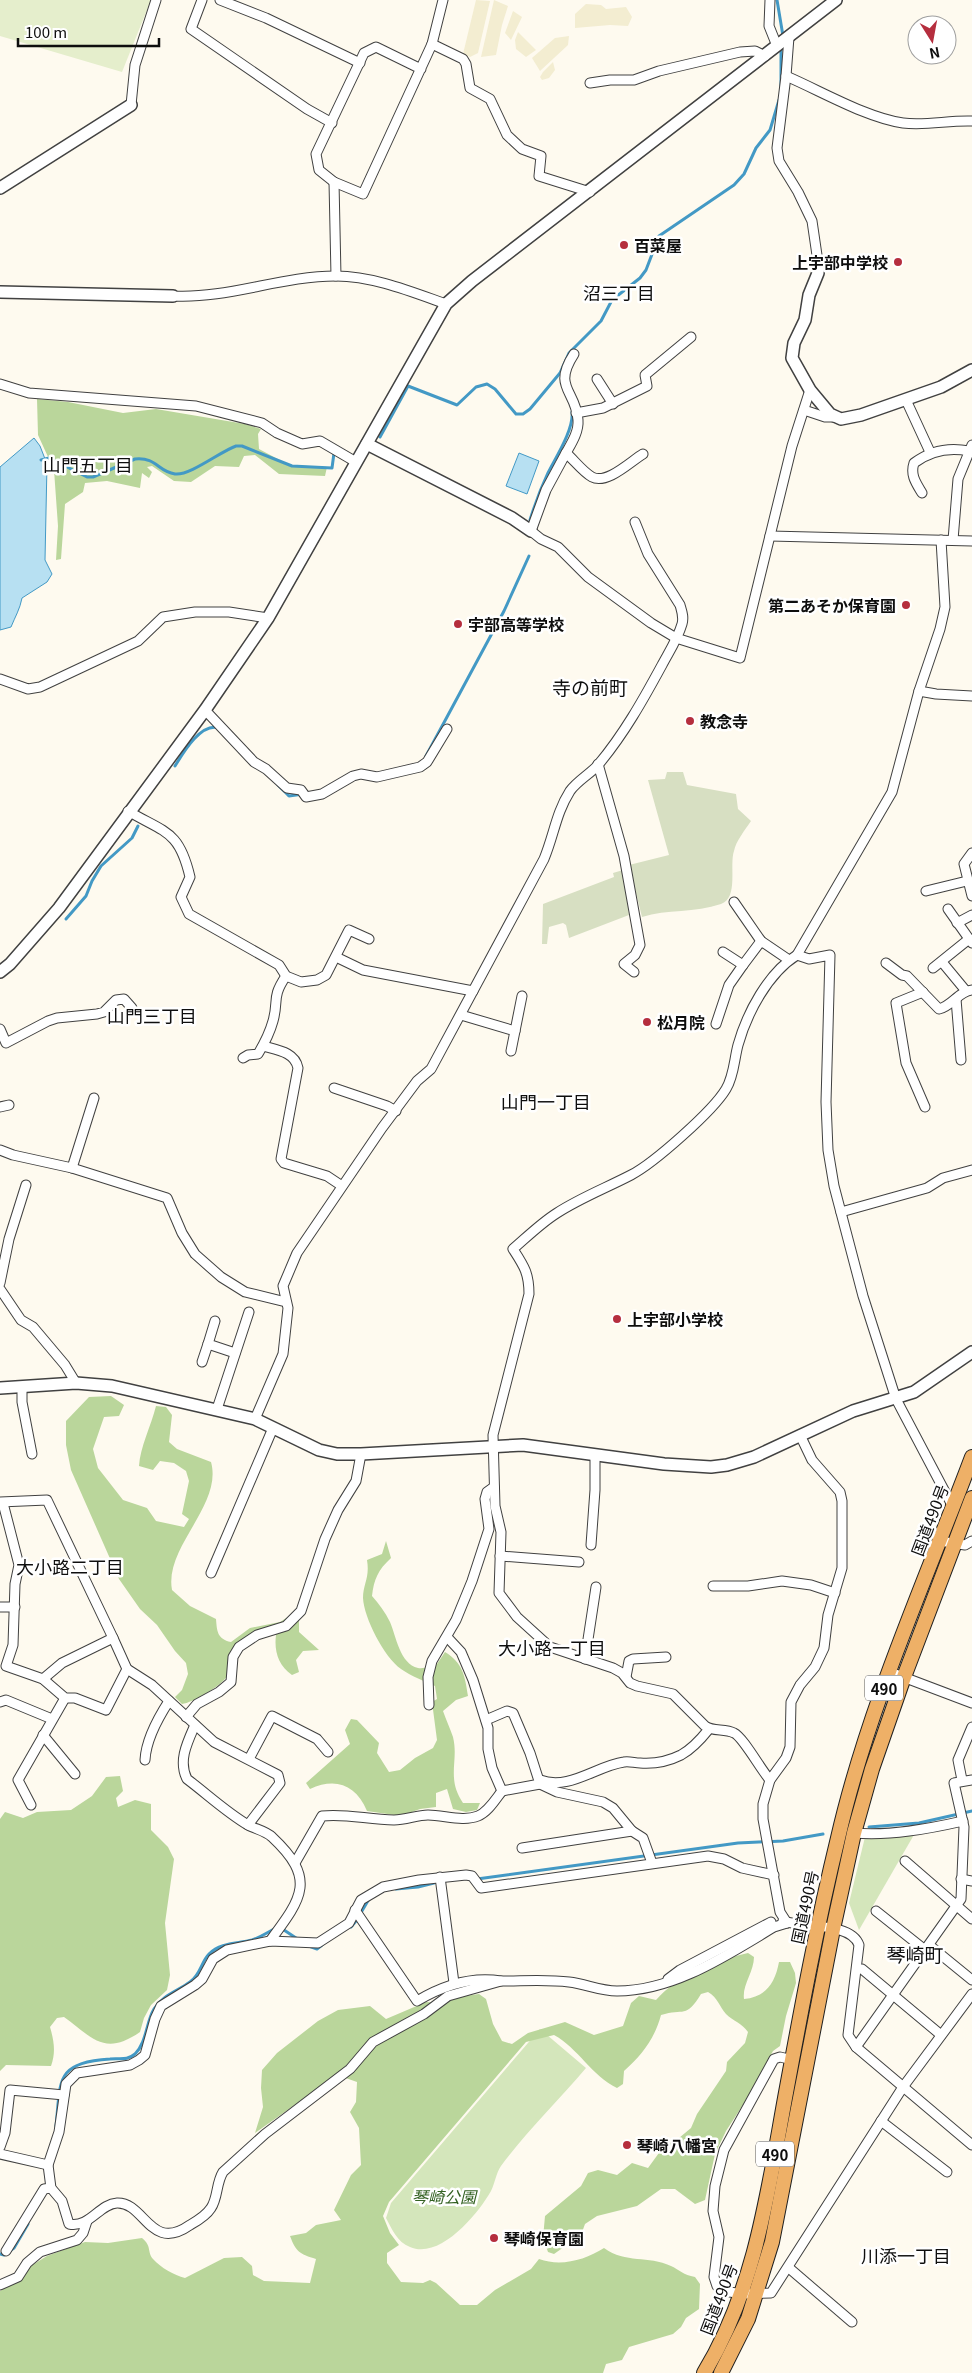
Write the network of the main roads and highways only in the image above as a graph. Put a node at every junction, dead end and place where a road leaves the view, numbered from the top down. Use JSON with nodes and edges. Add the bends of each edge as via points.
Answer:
{"nodes":[{"id":1,"x":972,"y":1457,"type":"edge"},
{"id":2,"x":972,"y":1498,"type":"edge"},
{"id":3,"x":704,"y":2373,"type":"edge"},
{"id":4,"x":721,"y":2373,"type":"edge"}],
"edges":[{"from":1,"to":3,"type":"highway","name":"国道490号","number":"490","via":[[890,1672],[848,1797],[817,1926],[768,2198],[742,2294],[721,2344]]},
{"from":2,"to":4,"type":"highway","name":"国道490号","number":"490","via":[[872,1769],[832,1929],[772,2242],[757,2295],[737,2345]]}]}
